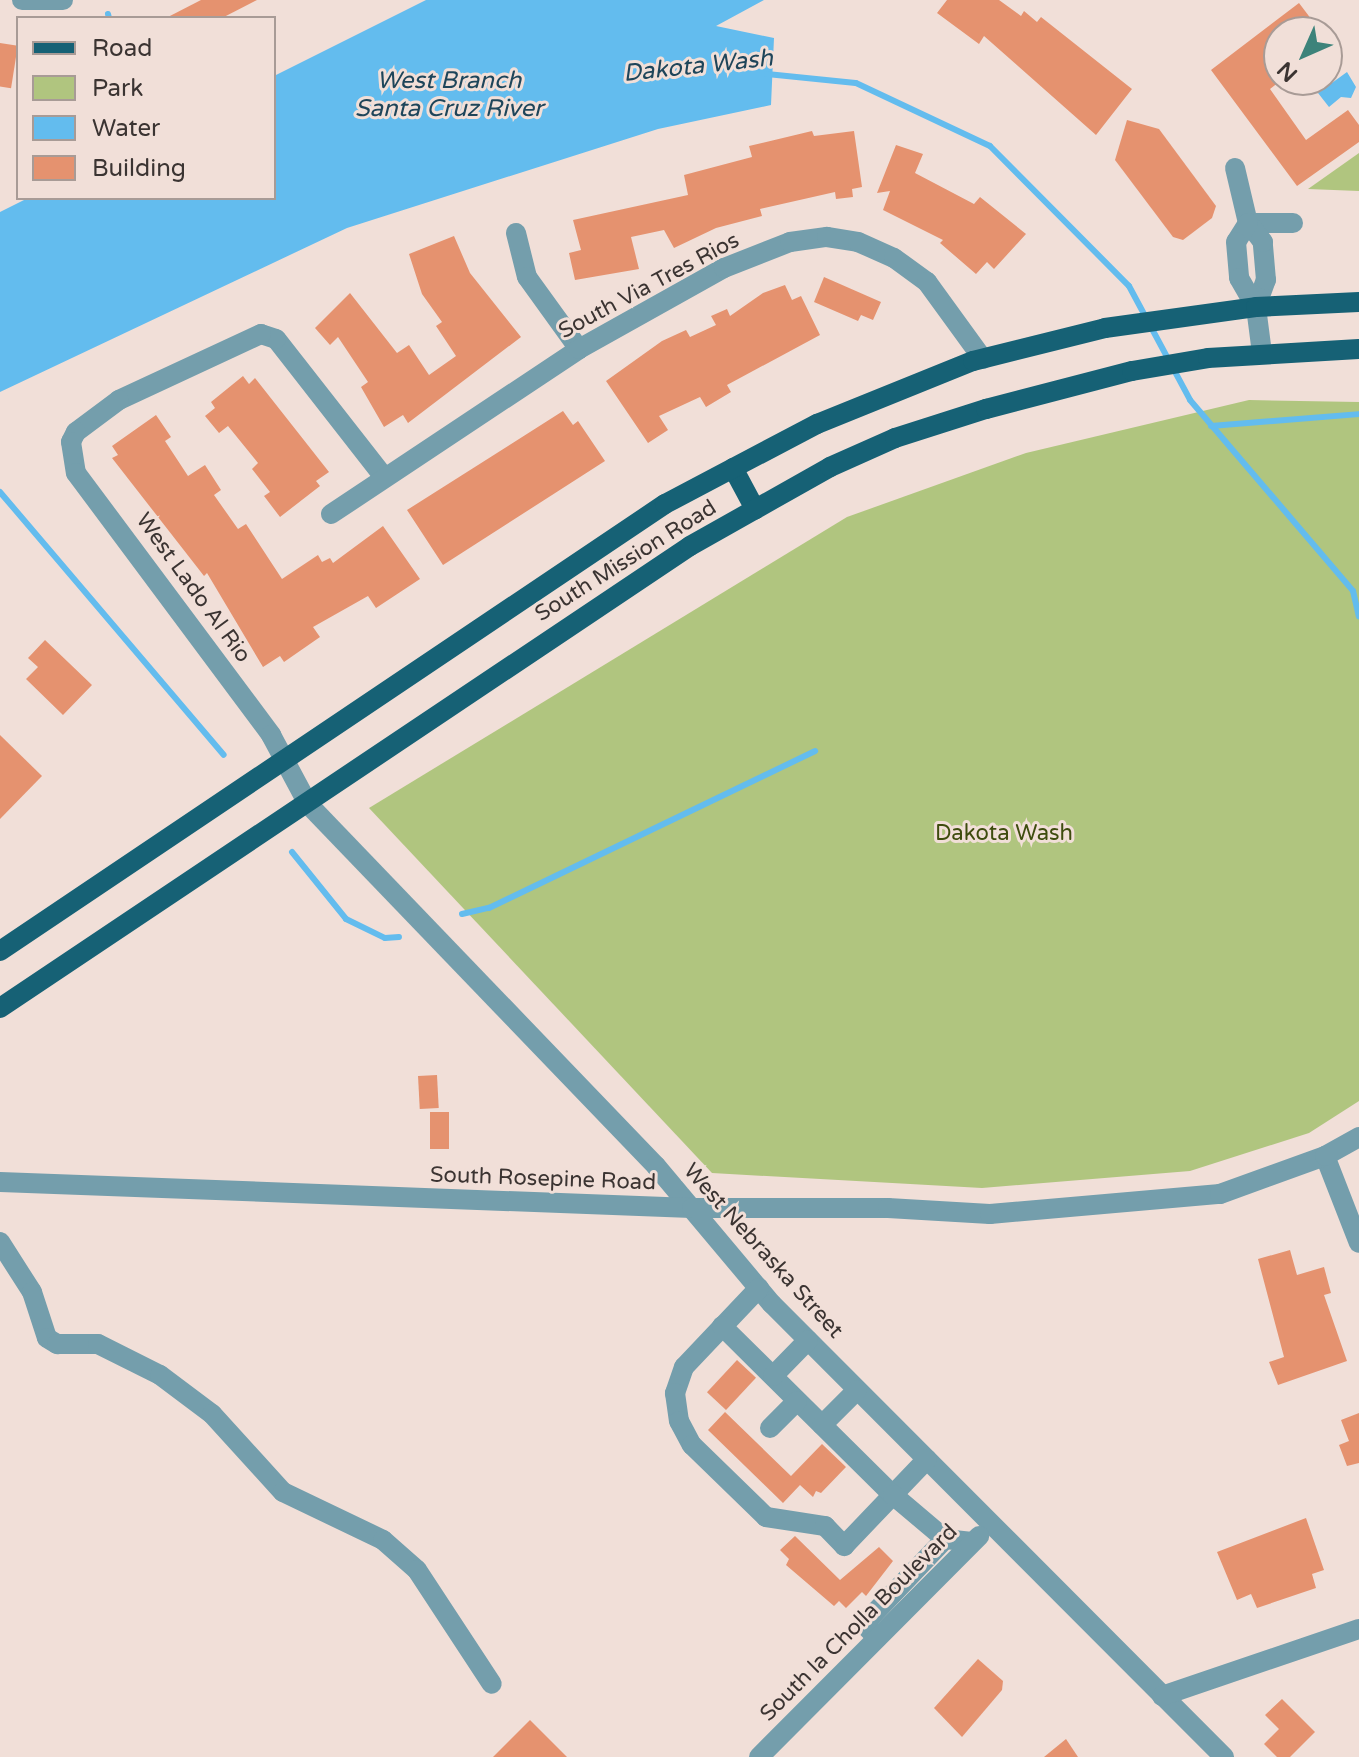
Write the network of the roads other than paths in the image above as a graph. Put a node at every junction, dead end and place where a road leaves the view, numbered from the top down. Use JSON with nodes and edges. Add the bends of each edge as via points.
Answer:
{"nodes":[{"id":1,"x":22,"y":0,"type":"edge"},
{"id":2,"x":63,"y":0,"type":"edge"},
{"id":3,"x":1235,"y":168,"type":"dead end"},
{"id":4,"x":1248,"y":223,"type":"junction"},
{"id":5,"x":1290,"y":223,"type":"dead end"},
{"id":6,"x":516,"y":233,"type":"dead end"},
{"id":7,"x":1359,"y":302,"type":"edge"},
{"id":8,"x":1256,"y":307,"type":"junction"},
{"id":9,"x":579,"y":349,"type":"junction"},
{"id":10,"x":1359,"y":349,"type":"edge"},
{"id":11,"x":1262,"y":353,"type":"junction"},
{"id":12,"x":983,"y":359,"type":"junction"},
{"id":13,"x":733,"y":468,"type":"junction"},
{"id":14,"x":384,"y":477,"type":"junction"},
{"id":15,"x":755,"y":509,"type":"junction"},
{"id":16,"x":331,"y":514,"type":"dead end"},
{"id":17,"x":286,"y":761,"type":"junction"},
{"id":18,"x":308,"y":804,"type":"junction"},
{"id":19,"x":0,"y":951,"type":"edge"},
{"id":20,"x":0,"y":1008,"type":"edge"},
{"id":21,"x":1359,"y":1137,"type":"edge"},
{"id":22,"x":1325,"y":1156,"type":"junction"},
{"id":23,"x":0,"y":1182,"type":"edge"},
{"id":24,"x":692,"y":1208,"type":"junction"},
{"id":25,"x":0,"y":1242,"type":"edge"},
{"id":26,"x":1359,"y":1243,"type":"edge"},
{"id":27,"x":759,"y":1288,"type":"junction"},
{"id":28,"x":722,"y":1326,"type":"junction"},
{"id":29,"x":808,"y":1340,"type":"junction"},
{"id":30,"x":773,"y":1376,"type":"junction"},
{"id":31,"x":857,"y":1390,"type":"junction"},
{"id":32,"x":797,"y":1401,"type":"junction"},
{"id":33,"x":822,"y":1425,"type":"junction"},
{"id":34,"x":770,"y":1428,"type":"dead end"},
{"id":35,"x":927,"y":1459,"type":"junction"},
{"id":36,"x":893,"y":1495,"type":"junction"},
{"id":37,"x":993,"y":1522,"type":"junction"},
{"id":38,"x":945,"y":1539,"type":"junction"},
{"id":39,"x":972,"y":1542,"type":"junction"},
{"id":40,"x":1359,"y":1629,"type":"edge"},
{"id":41,"x":877,"y":1638,"type":"junction"},
{"id":42,"x":492,"y":1684,"type":"dead end"},
{"id":43,"x":1162,"y":1696,"type":"junction"},
{"id":44,"x":759,"y":1757,"type":"edge"},
{"id":45,"x":1224,"y":1757,"type":"edge"}],
"edges":[{"from":1,"to":2,"type":"street"},
{"from":3,"to":4,"type":"street"},
{"from":4,"to":5,"type":"street"},
{"from":4,"to":8,"type":"street","via":[[1263,242],[1266,280]]},
{"from":6,"to":9,"type":"street","via":[[527,277]]},
{"from":7,"to":8,"type":"main road","name":"South Mission Road"},
{"from":8,"to":11,"type":"street"},
{"from":8,"to":12,"type":"main road","name":"South Mission Road","via":[[1105,328]]},
{"from":9,"to":12,"type":"street","name":"South Via Tres Rios","via":[[724,268],[790,242],[827,237],[858,242],[894,258],[927,282]]},
{"from":9,"to":14,"type":"street","name":"South Via Tres Rios"},
{"from":10,"to":11,"type":"main road","name":"South Mission Road"},
{"from":11,"to":15,"type":"main road","name":"South Mission Road","via":[[1132,371],[895,438]]},
{"from":12,"to":13,"type":"main road","name":"South Mission Road","via":[[817,424]]},
{"from":13,"to":15,"type":"main road"},
{"from":13,"to":17,"type":"main road","name":"South Mission Road","via":[[665,504]]},
{"from":14,"to":16,"type":"street","name":"South Via Tres Rios"},
{"from":14,"to":17,"type":"street","name":"West Lado Al Rio","via":[[276,339],[261,334],[119,400],[76,432],[71,442],[76,473]]},
{"from":15,"to":18,"type":"main road","name":"South Mission Road","via":[[512,663]]},
{"from":17,"to":18,"type":"street","name":"West Nebraska Street"},
{"from":17,"to":19,"type":"main road","name":"South Mission Road"},
{"from":18,"to":20,"type":"main road","name":"South Mission Road"},
{"from":18,"to":24,"type":"street","name":"West Nebraska Street"},
{"from":21,"to":22,"type":"street","name":"South Rosepine Road"},
{"from":22,"to":24,"type":"street","name":"South Rosepine Road","via":[[1220,1194],[990,1214]]},
{"from":22,"to":26,"type":"street"},
{"from":23,"to":24,"type":"street","name":"South Rosepine Road"},
{"from":24,"to":27,"type":"street","name":"West Nebraska Street"},
{"from":25,"to":42,"type":"street","via":[[32,1292],[47,1338],[57,1344],[98,1344],[160,1375],[212,1414],[283,1492],[383,1540],[417,1570]]},
{"from":27,"to":28,"type":"street"},
{"from":27,"to":29,"type":"street","name":"West Nebraska Street"},
{"from":28,"to":30,"type":"street"},
{"from":28,"to":36,"type":"street","via":[[684,1367],[675,1393],[679,1421],[692,1445],[766,1517],[825,1526],[844,1546]]},
{"from":29,"to":30,"type":"street"},
{"from":29,"to":31,"type":"street","name":"West Nebraska Street"},
{"from":30,"to":32,"type":"street"},
{"from":31,"to":33,"type":"street"},
{"from":31,"to":35,"type":"street","name":"West Nebraska Street"},
{"from":32,"to":33,"type":"street"},
{"from":32,"to":34,"type":"street"},
{"from":33,"to":36,"type":"street"},
{"from":35,"to":36,"type":"street"},
{"from":35,"to":37,"type":"street","name":"West Nebraska Street"},
{"from":36,"to":38,"type":"street"},
{"from":37,"to":39,"type":"street","name":"South la Cholla Boulevard"},
{"from":37,"to":43,"type":"street","name":"West Nebraska Street"},
{"from":38,"to":39,"type":"street"},
{"from":38,"to":41,"type":"street","via":[[864,1624]]},
{"from":39,"to":41,"type":"street","name":"South la Cholla Boulevard"},
{"from":40,"to":43,"type":"street"},
{"from":41,"to":44,"type":"street","name":"South la Cholla Boulevard"},
{"from":43,"to":45,"type":"street","name":"West Nebraska Street"}]}
